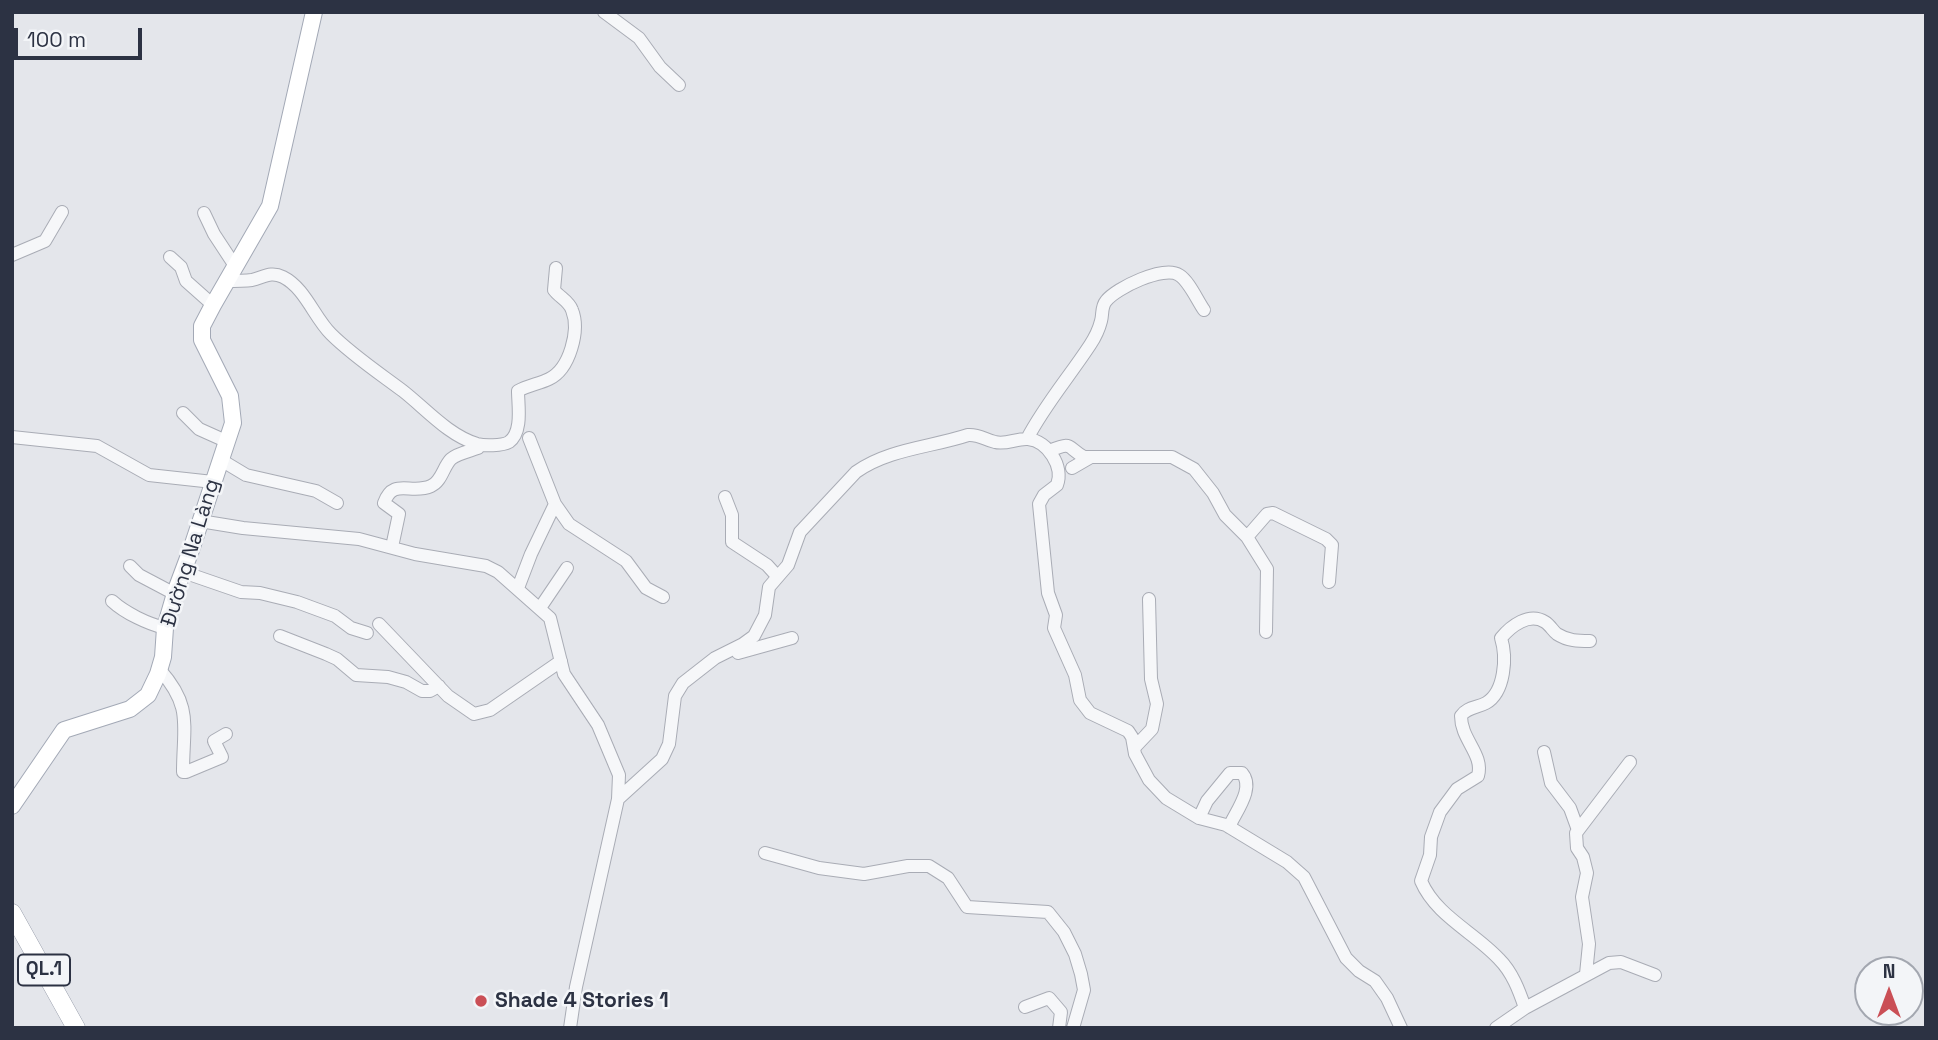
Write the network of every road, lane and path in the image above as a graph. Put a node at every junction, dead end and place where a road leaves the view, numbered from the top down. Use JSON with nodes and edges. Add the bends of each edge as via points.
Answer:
{"nodes":[{"id":1,"x":314,"y":12,"type":"edge"},
{"id":2,"x":604,"y":12,"type":"edge"},
{"id":3,"x":679,"y":85,"type":"dead end"},
{"id":4,"x":62,"y":212,"type":"dead end"},
{"id":5,"x":204,"y":213,"type":"dead end"},
{"id":6,"x":12,"y":255,"type":"edge"},
{"id":7,"x":170,"y":257,"type":"dead end"},
{"id":8,"x":235,"y":266,"type":"junction"},
{"id":9,"x":556,"y":268,"type":"dead end"},
{"id":10,"x":225,"y":281,"type":"junction"},
{"id":11,"x":213,"y":305,"type":"junction"},
{"id":12,"x":1204,"y":310,"type":"dead end"},
{"id":13,"x":183,"y":413,"type":"dead end"},
{"id":14,"x":12,"y":438,"type":"edge"},
{"id":15,"x":529,"y":438,"type":"dead end"},
{"id":16,"x":1027,"y":439,"type":"junction"},
{"id":17,"x":228,"y":442,"type":"junction"},
{"id":18,"x":480,"y":445,"type":"junction"},
{"id":19,"x":1049,"y":451,"type":"junction"},
{"id":20,"x":1091,"y":457,"type":"junction"},
{"id":21,"x":221,"y":460,"type":"junction"},
{"id":22,"x":1072,"y":468,"type":"dead end"},
{"id":23,"x":213,"y":482,"type":"junction"},
{"id":24,"x":725,"y":497,"type":"dead end"},
{"id":25,"x":337,"y":503,"type":"dead end"},
{"id":26,"x":555,"y":504,"type":"junction"},
{"id":27,"x":200,"y":521,"type":"junction"},
{"id":28,"x":1247,"y":537,"type":"junction"},
{"id":29,"x":392,"y":547,"type":"junction"},
{"id":30,"x":130,"y":566,"type":"dead end"},
{"id":31,"x":567,"y":568,"type":"dead end"},
{"id":32,"x":183,"y":572,"type":"junction"},
{"id":33,"x":777,"y":576,"type":"junction"},
{"id":34,"x":1329,"y":582,"type":"dead end"},
{"id":35,"x":518,"y":588,"type":"junction"},
{"id":36,"x":175,"y":594,"type":"junction"},
{"id":37,"x":663,"y":597,"type":"dead end"},
{"id":38,"x":1149,"y":599,"type":"dead end"},
{"id":39,"x":113,"y":601,"type":"dead end"},
{"id":40,"x":540,"y":608,"type":"junction"},
{"id":41,"x":379,"y":624,"type":"dead end"},
{"id":42,"x":165,"y":628,"type":"junction"},
{"id":43,"x":1266,"y":632,"type":"dead end"},
{"id":44,"x":367,"y":633,"type":"dead end"},
{"id":45,"x":280,"y":636,"type":"dead end"},
{"id":46,"x":792,"y":638,"type":"dead end"},
{"id":47,"x":1590,"y":641,"type":"dead end"},
{"id":48,"x":721,"y":654,"type":"junction"},
{"id":49,"x":561,"y":661,"type":"junction"},
{"id":50,"x":160,"y":670,"type":"junction"},
{"id":51,"x":439,"y":686,"type":"junction"},
{"id":52,"x":226,"y":734,"type":"dead end"},
{"id":53,"x":1134,"y":748,"type":"junction"},
{"id":54,"x":1544,"y":752,"type":"dead end"},
{"id":55,"x":1630,"y":762,"type":"dead end"},
{"id":56,"x":618,"y":799,"type":"junction"},
{"id":57,"x":12,"y":806,"type":"edge"},
{"id":58,"x":1199,"y":818,"type":"junction"},
{"id":59,"x":1229,"y":827,"type":"junction"},
{"id":60,"x":1578,"y":830,"type":"junction"},
{"id":61,"x":765,"y":853,"type":"dead end"},
{"id":62,"x":12,"y":913,"type":"edge"},
{"id":63,"x":1586,"y":974,"type":"junction"},
{"id":64,"x":1655,"y":975,"type":"dead end"},
{"id":65,"x":1025,"y":1007,"type":"dead end"},
{"id":66,"x":1525,"y":1008,"type":"junction"},
{"id":67,"x":1398,"y":1027,"type":"edge"},
{"id":68,"x":76,"y":1028,"type":"edge"},
{"id":69,"x":570,"y":1028,"type":"edge"},
{"id":70,"x":1059,"y":1028,"type":"edge"},
{"id":71,"x":1073,"y":1028,"type":"edge"},
{"id":72,"x":1496,"y":1028,"type":"edge"}],
"edges":[{"from":1,"to":8,"type":"main road","name":"Đường Na Làng","via":[[270,206]]},
{"from":2,"to":3,"type":"street","via":[[639,38]]},
{"from":4,"to":6,"type":"street","via":[[45,241]]},
{"from":5,"to":8,"type":"street"},
{"from":7,"to":11,"type":"street","via":[[181,267],[186,281]]},
{"from":8,"to":10,"type":"main road","name":"Đường Na Làng"},
{"from":9,"to":18,"type":"street","via":[[554,290],[570,304],[575,322],[566,361],[548,380],[518,391],[517,427],[511,439]]},
{"from":10,"to":11,"type":"main road","name":"Đường Na Làng"},
{"from":10,"to":18,"type":"street","via":[[252,280],[270,273],[289,280],[334,337],[435,418]]},
{"from":11,"to":17,"type":"main road","name":"Đường Na Làng","via":[[201,335],[232,403]]},
{"from":12,"to":16,"type":"street","via":[[1180,275],[1173,273],[1152,275],[1109,298],[1092,341]]},
{"from":13,"to":17,"type":"street","via":[[199,429]]},
{"from":14,"to":23,"type":"street","via":[[97,446],[149,475]]},
{"from":15,"to":26,"type":"street"},
{"from":16,"to":19,"type":"street"},
{"from":16,"to":33,"type":"street","via":[[1002,443],[968,435],[868,464],[804,526],[788,565]]},
{"from":17,"to":21,"type":"main road","name":"Đường Na Làng"},
{"from":18,"to":29,"type":"street","via":[[451,459],[435,484],[389,492],[384,503],[400,514]]},
{"from":19,"to":20,"type":"street","via":[[1068,445],[1080,456]]},
{"from":19,"to":53,"type":"street","via":[[1059,481],[1039,504],[1048,593],[1056,615],[1054,628],[1075,675],[1080,700],[1090,713],[1128,731]]},
{"from":20,"to":22,"type":"street"},
{"from":20,"to":28,"type":"street","via":[[1180,460],[1194,469],[1225,515]]},
{"from":21,"to":23,"type":"main road","name":"Đường Na Làng"},
{"from":21,"to":25,"type":"street","via":[[246,475],[310,489]]},
{"from":23,"to":27,"type":"main road","name":"Đường Na Làng"},
{"from":24,"to":33,"type":"street","via":[[732,515],[732,542]]},
{"from":26,"to":35,"type":"street"},
{"from":26,"to":37,"type":"street","via":[[569,524],[626,561],[646,588]]},
{"from":27,"to":29,"type":"street","via":[[359,538]]},
{"from":27,"to":32,"type":"main road","name":"Đường Na Làng"},
{"from":28,"to":34,"type":"street","via":[[1273,513],[1325,539],[1332,545]]},
{"from":28,"to":43,"type":"street","via":[[1267,569]]},
{"from":29,"to":35,"type":"street","via":[[486,566]]},
{"from":30,"to":36,"type":"street"},
{"from":31,"to":40,"type":"street"},
{"from":32,"to":36,"type":"main road","name":"Đường Na Làng"},
{"from":32,"to":44,"type":"street","via":[[241,592],[297,602]]},
{"from":33,"to":48,"type":"street","via":[[769,587],[765,615],[754,636]]},
{"from":35,"to":40,"type":"street"},
{"from":36,"to":42,"type":"main road","name":"Đường Na Làng"},
{"from":38,"to":53,"type":"street","via":[[1151,679],[1157,705],[1152,729]]},
{"from":39,"to":42,"type":"street"},
{"from":40,"to":49,"type":"street","via":[[550,618]]},
{"from":41,"to":51,"type":"street"},
{"from":42,"to":50,"type":"main road","name":"Đường Na Làng"},
{"from":45,"to":51,"type":"street","via":[[337,659],[356,675],[388,677],[424,691]]},
{"from":46,"to":48,"type":"street","via":[[729,656]]},
{"from":47,"to":66,"type":"street","via":[[1574,641],[1533,618],[1516,624],[1501,639],[1501,681],[1490,701],[1461,716],[1464,735],[1478,758],[1478,776],[1457,789],[1440,812],[1422,881],[1452,920],[1501,960]]},
{"from":48,"to":56,"type":"street","via":[[683,683],[675,696],[674,721],[662,759]]},
{"from":49,"to":51,"type":"street","via":[[482,713],[474,714]]},
{"from":49,"to":56,"type":"street","via":[[564,674],[611,752],[619,775]]},
{"from":50,"to":52,"type":"street","via":[[172,684],[185,715],[183,772],[221,758],[214,741]]},
{"from":50,"to":57,"type":"main road","name":"Đường Na Làng","via":[[148,695],[130,709],[64,730]]},
{"from":53,"to":58,"type":"street","via":[[1149,780],[1166,798]]},
{"from":54,"to":60,"type":"street","via":[[1551,783],[1570,808]]},
{"from":55,"to":60,"type":"street"},
{"from":56,"to":69,"type":"street"},
{"from":58,"to":59,"type":"street"},
{"from":58,"to":59,"type":"street","via":[[1230,773],[1242,773],[1247,792]]},
{"from":59,"to":67,"type":"street","via":[[1304,877],[1346,958],[1375,981]]},
{"from":60,"to":63,"type":"street","via":[[1577,848],[1587,873],[1582,897],[1590,944]]},
{"from":61,"to":71,"type":"street","via":[[864,874],[929,866],[948,878],[967,907],[1048,912],[1064,932],[1081,974],[1084,990]]},
{"from":62,"to":68,"type":"highway","number":"QL.1"},
{"from":63,"to":64,"type":"street","via":[[1621,962]]},
{"from":63,"to":66,"type":"street"},
{"from":65,"to":70,"type":"street","via":[[1049,998],[1061,1012]]},
{"from":66,"to":72,"type":"street"}]}
